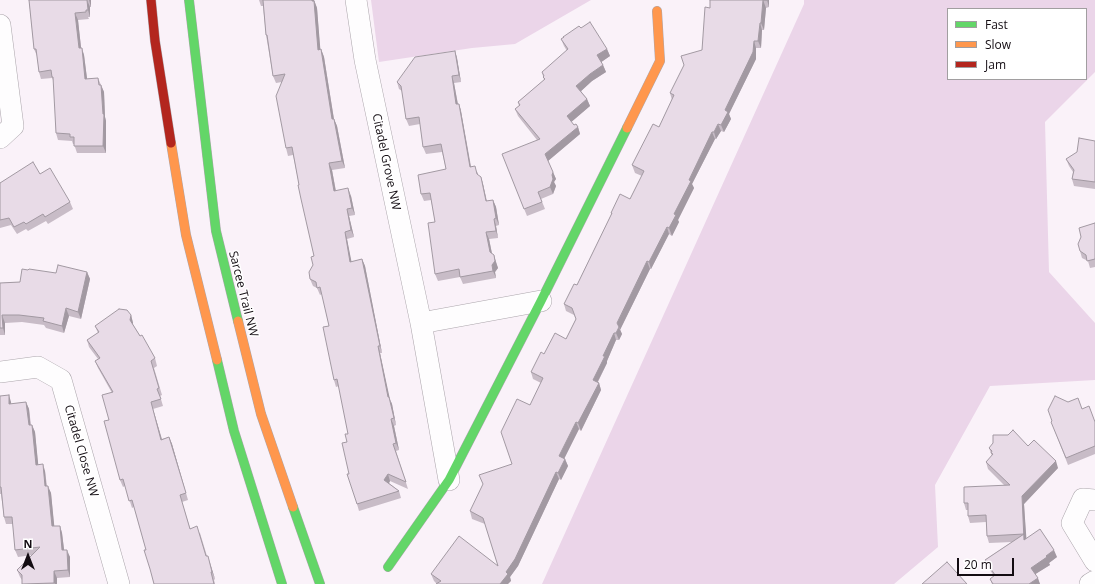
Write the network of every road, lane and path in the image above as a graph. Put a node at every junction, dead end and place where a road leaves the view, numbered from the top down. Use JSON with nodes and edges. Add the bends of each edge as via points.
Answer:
{"nodes":[{"id":1,"x":151,"y":0,"type":"edge"},
{"id":2,"x":189,"y":0,"type":"edge"},
{"id":3,"x":356,"y":0,"type":"edge"},
{"id":4,"x":657,"y":11,"type":"dead end"},
{"id":5,"x":0,"y":25,"type":"edge"},
{"id":6,"x":0,"y":138,"type":"edge"},
{"id":7,"x":541,"y":301,"type":"junction"},
{"id":8,"x":421,"y":323,"type":"junction"},
{"id":9,"x":0,"y":372,"type":"edge"},
{"id":10,"x":450,"y":480,"type":"junction"},
{"id":11,"x":1095,"y":500,"type":"edge"},
{"id":12,"x":1095,"y":561,"type":"edge"},
{"id":13,"x":388,"y":567,"type":"dead end"},
{"id":14,"x":1095,"y":580,"type":"edge"},
{"id":15,"x":119,"y":584,"type":"edge"},
{"id":16,"x":282,"y":584,"type":"edge"},
{"id":17,"x":320,"y":584,"type":"edge"},
{"id":18,"x":1090,"y":584,"type":"edge"}],
"edges":[{"from":1,"to":16,"type":"main road","via":[[155,41],[186,235],[234,431]]},
{"from":2,"to":17,"type":"main road","name":"Sarcee Trail NW","via":[[216,231],[261,414]]},
{"from":3,"to":8,"type":"street","name":"Citadel Grove NW","via":[[365,60]]},
{"from":4,"to":7,"type":"main road","via":[[660,61]]},
{"from":5,"to":6,"type":"street","via":[[13,126]]},
{"from":7,"to":8,"type":"street"},
{"from":7,"to":10,"type":"main road"},
{"from":8,"to":10,"type":"street","name":"Citadel Grove NW"},
{"from":9,"to":15,"type":"street","name":"Citadel Close NW","via":[[38,367],[61,380]]},
{"from":10,"to":13,"type":"main road"},
{"from":11,"to":12,"type":"street","via":[[1083,499],[1072,523]]},
{"from":14,"to":18,"type":"street"}]}
